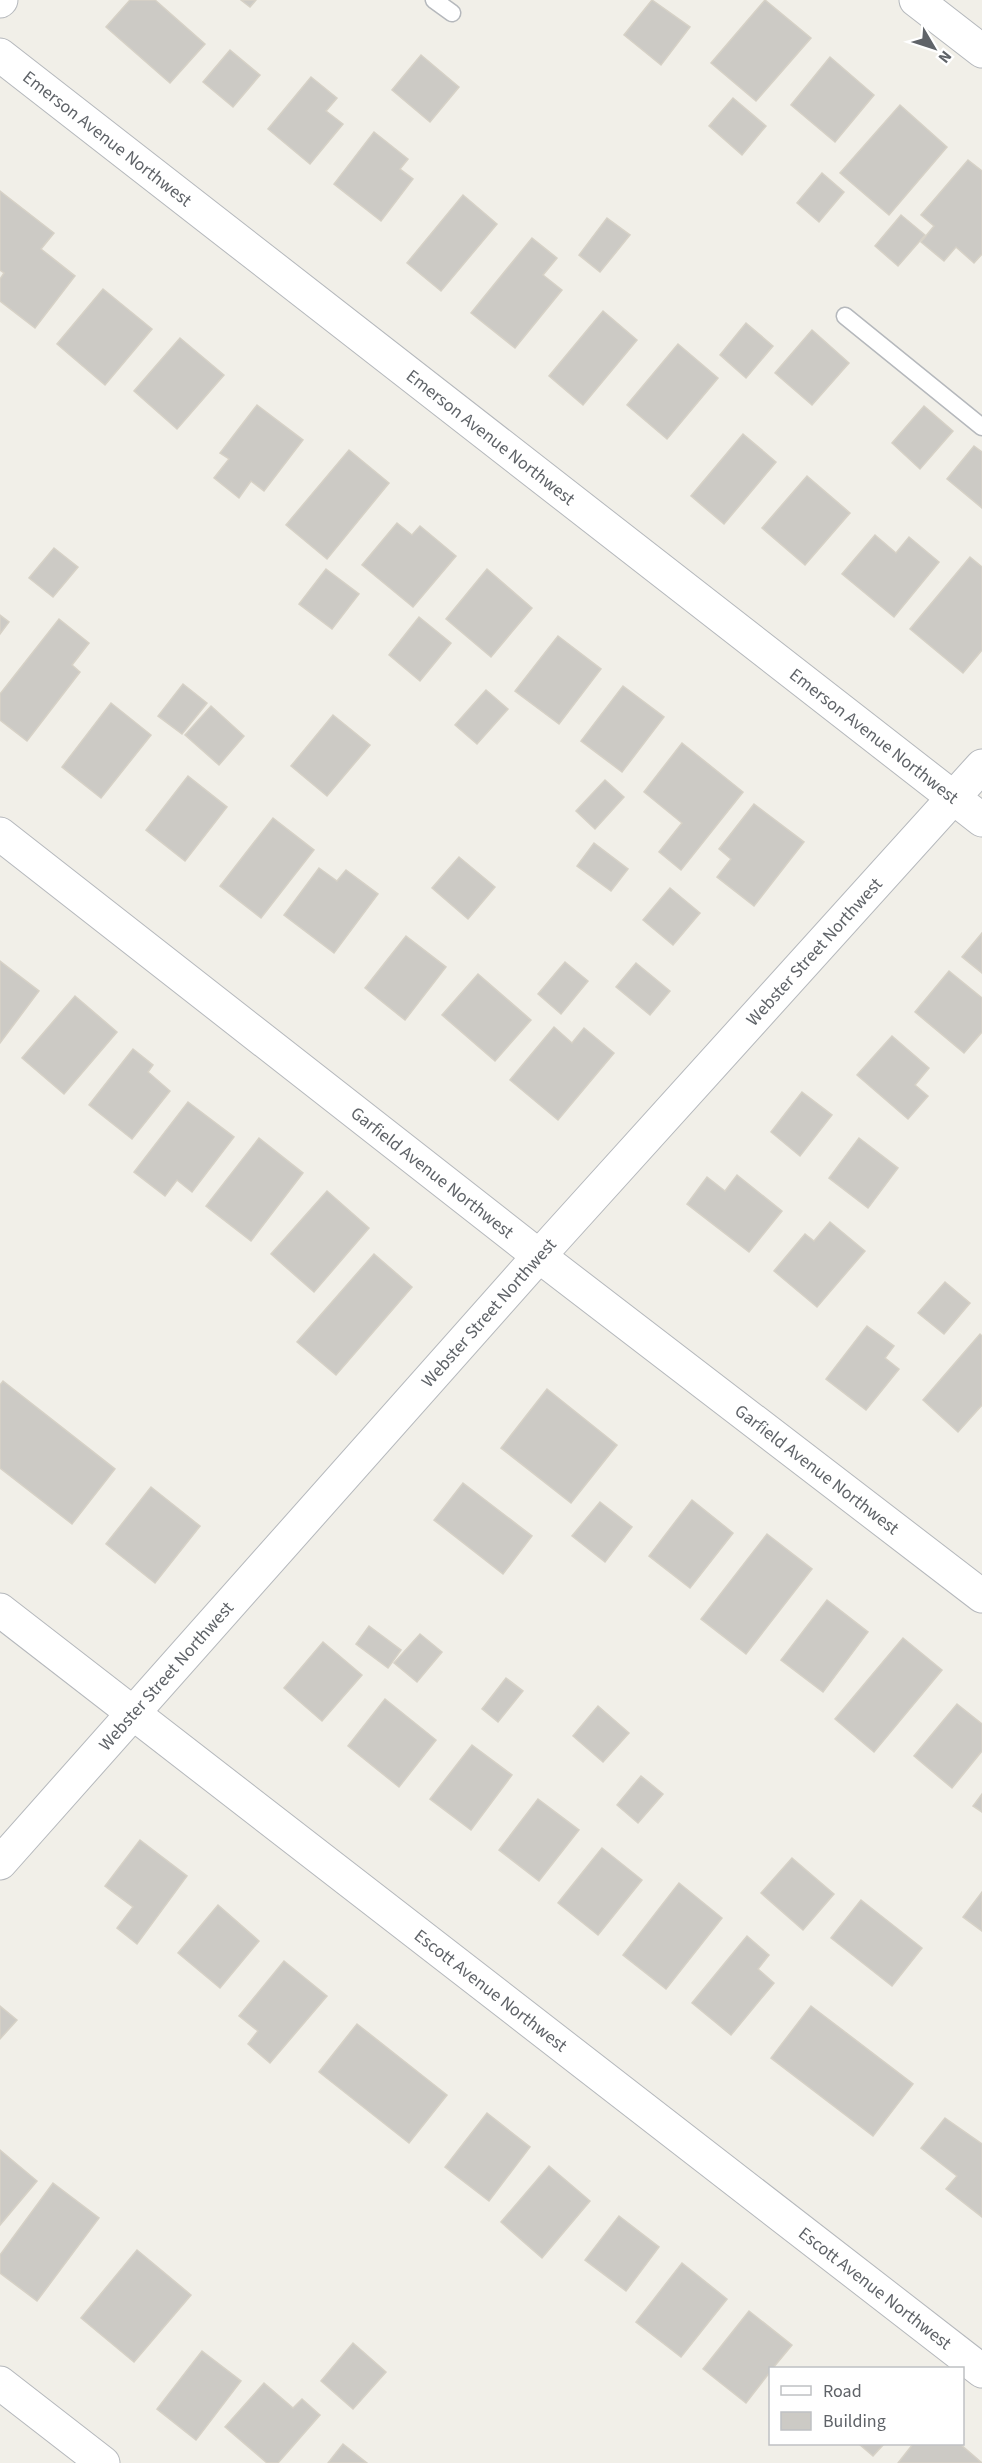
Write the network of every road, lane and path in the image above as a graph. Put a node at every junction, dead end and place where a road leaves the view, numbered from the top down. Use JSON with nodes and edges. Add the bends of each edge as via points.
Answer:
{"nodes":[{"id":1,"x":434,"y":0,"type":"edge"},
{"id":2,"x":916,"y":0,"type":"edge"},
{"id":3,"x":452,"y":13,"type":"dead end"},
{"id":4,"x":982,"y":51,"type":"edge"},
{"id":5,"x":0,"y":55,"type":"edge"},
{"id":6,"x":845,"y":316,"type":"dead end"},
{"id":7,"x":982,"y":427,"type":"edge"},
{"id":8,"x":982,"y":766,"type":"edge"},
{"id":9,"x":954,"y":798,"type":"junction"},
{"id":10,"x":982,"y":820,"type":"edge"},
{"id":11,"x":0,"y":834,"type":"edge"},
{"id":12,"x":540,"y":1256,"type":"junction"},
{"id":13,"x":982,"y":1596,"type":"edge"},
{"id":14,"x":0,"y":1610,"type":"edge"},
{"id":15,"x":133,"y":1713,"type":"junction"},
{"id":16,"x":0,"y":1863,"type":"edge"},
{"id":17,"x":982,"y":2371,"type":"edge"},
{"id":18,"x":0,"y":2383,"type":"edge"},
{"id":19,"x":103,"y":2463,"type":"edge"}],
"edges":[{"from":1,"to":3,"type":"lane"},
{"from":2,"to":4,"type":"street"},
{"from":5,"to":9,"type":"street","name":"Emerson Avenue Northwest"},
{"from":6,"to":7,"type":"lane"},
{"from":8,"to":9,"type":"street","name":"Webster Street Northwest"},
{"from":9,"to":10,"type":"street","name":"Emerson Avenue Northwest"},
{"from":9,"to":12,"type":"street","name":"Webster Street Northwest"},
{"from":11,"to":12,"type":"street","name":"Garfield Avenue Northwest"},
{"from":12,"to":13,"type":"street","name":"Garfield Avenue Northwest"},
{"from":12,"to":15,"type":"street","name":"Webster Street Northwest"},
{"from":14,"to":15,"type":"street","name":"Escott Avenue Northwest"},
{"from":15,"to":16,"type":"street","name":"Webster Street Northwest"},
{"from":15,"to":17,"type":"street","name":"Escott Avenue Northwest"},
{"from":18,"to":19,"type":"street"}]}
